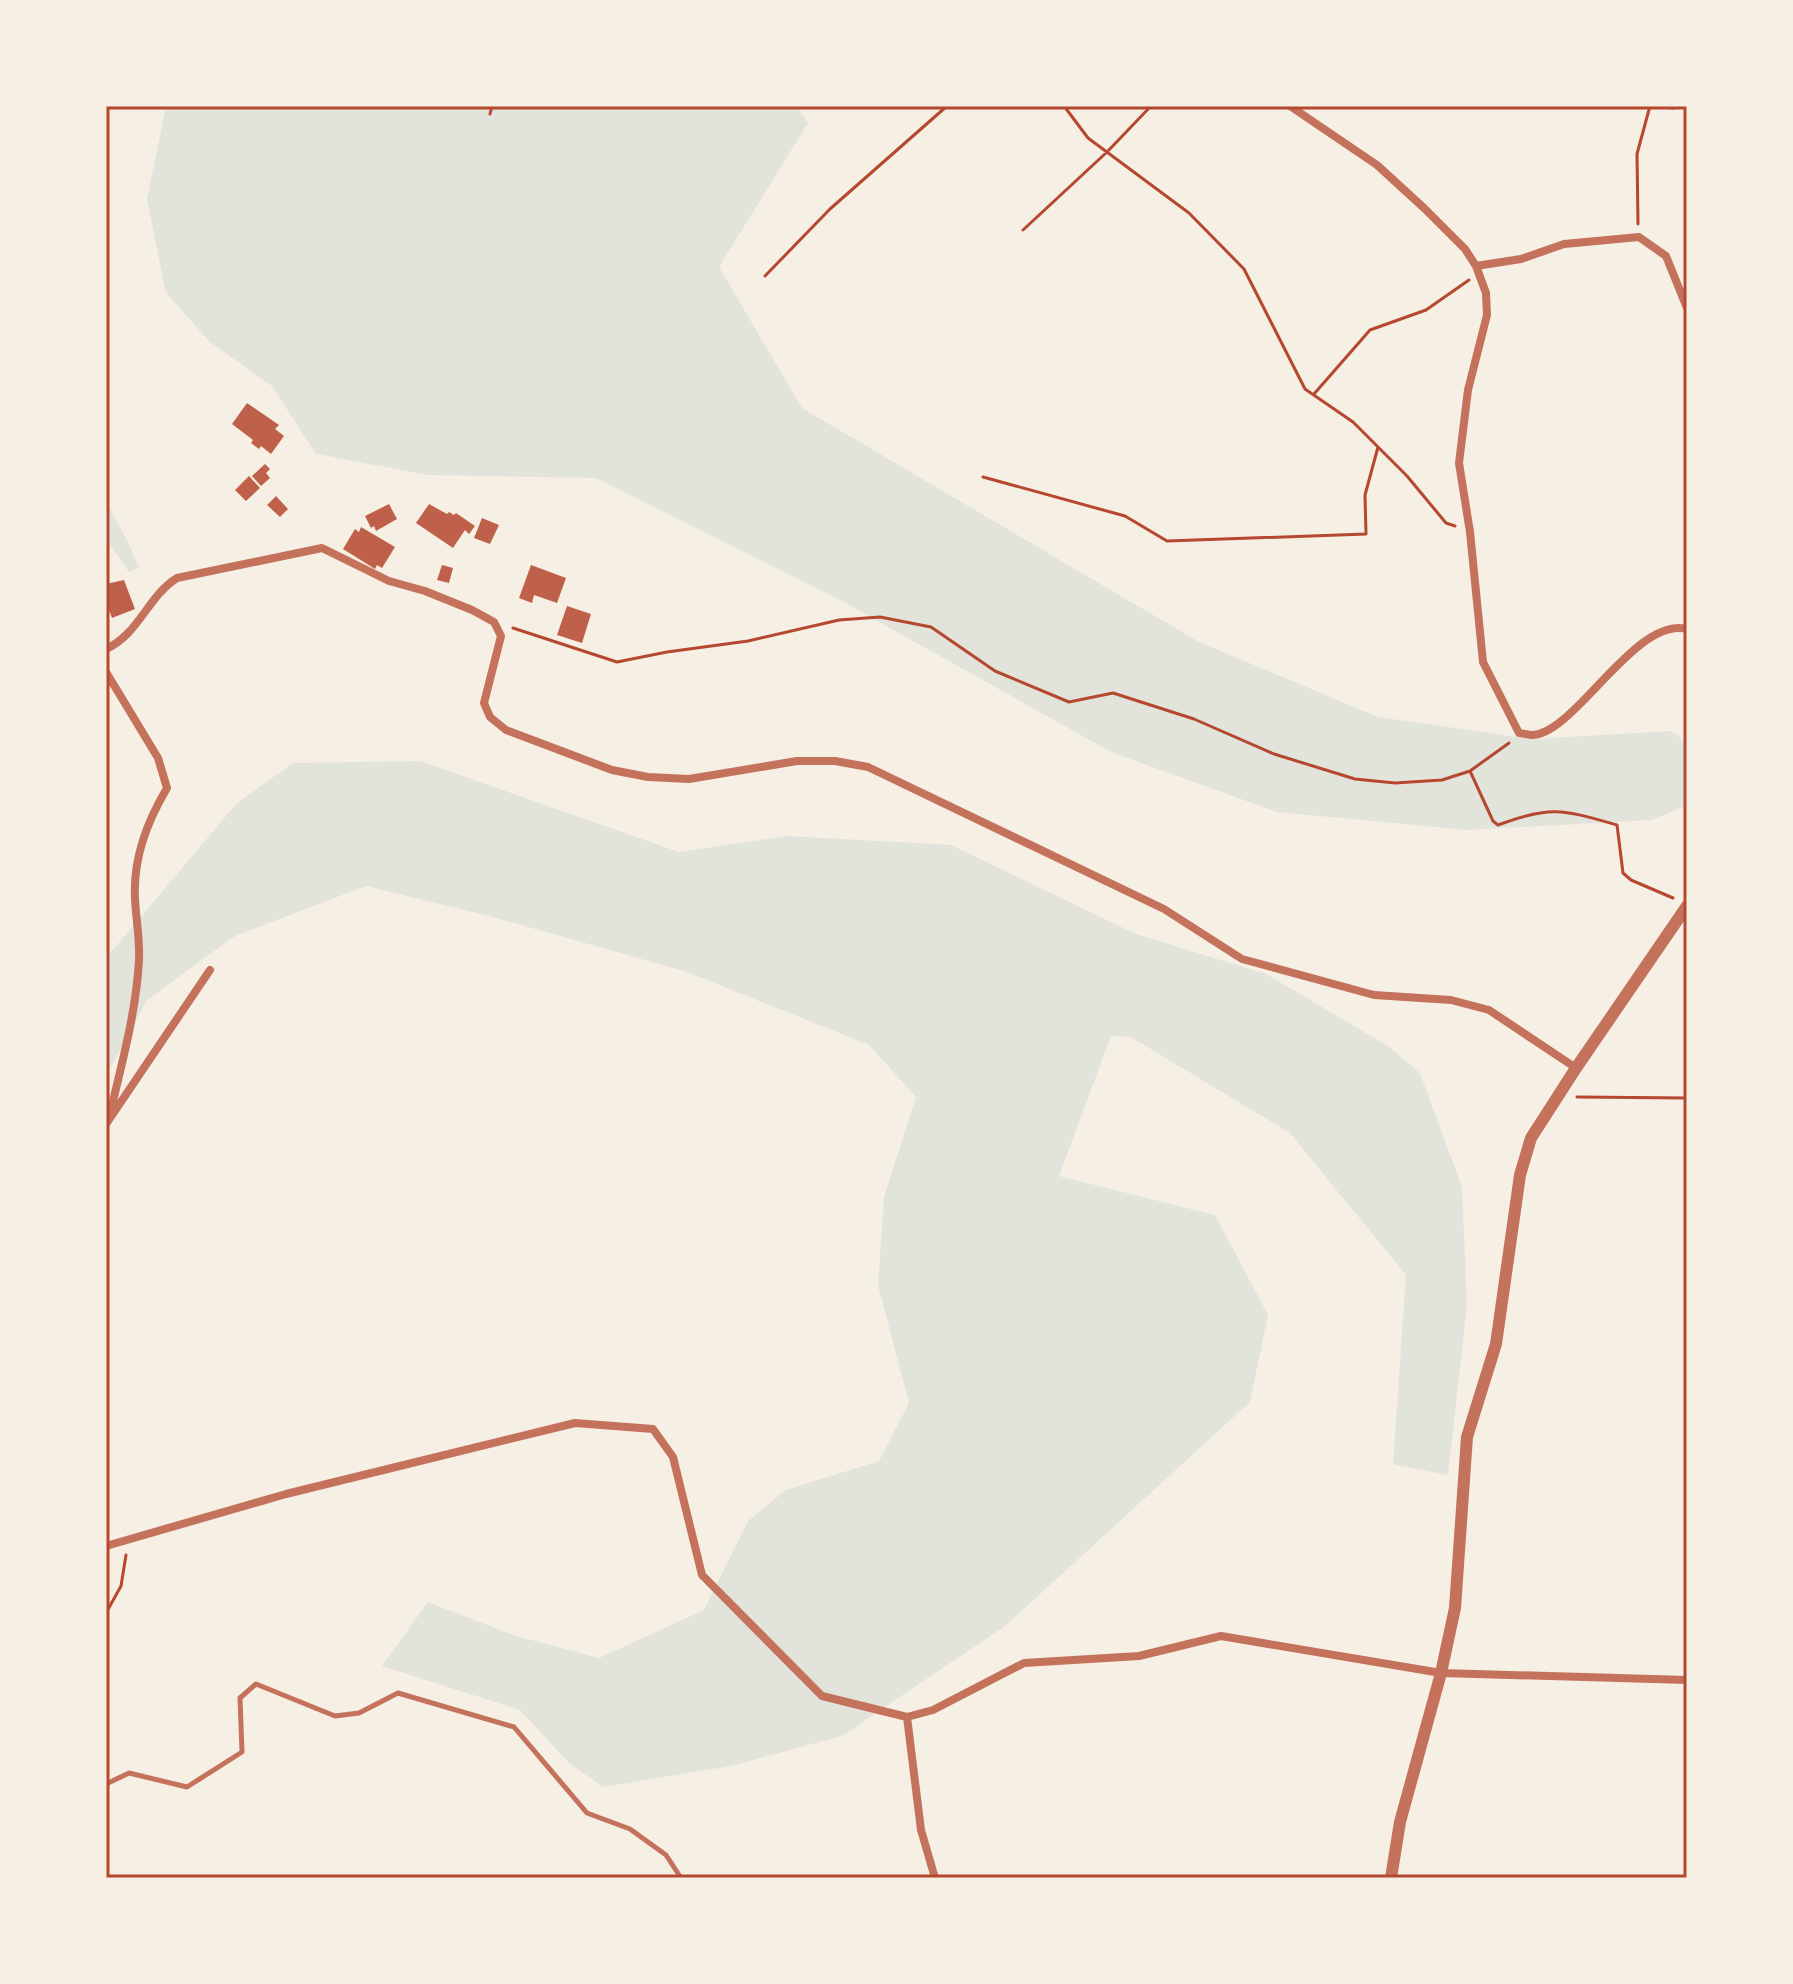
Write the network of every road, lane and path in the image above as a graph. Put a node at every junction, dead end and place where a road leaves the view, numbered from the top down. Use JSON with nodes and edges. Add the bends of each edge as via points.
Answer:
{"nodes":[{"id":1,"x":492,"y":106,"type":"edge"},
{"id":2,"x":947,"y":106,"type":"edge"},
{"id":3,"x":1064,"y":106,"type":"edge"},
{"id":4,"x":1151,"y":106,"type":"edge"},
{"id":5,"x":1290,"y":106,"type":"edge"},
{"id":6,"x":1650,"y":106,"type":"edge"},
{"id":7,"x":1656,"y":106,"type":"edge"},
{"id":8,"x":1680,"y":106,"type":"edge"},
{"id":9,"x":490,"y":114,"type":"dead end"},
{"id":10,"x":1107,"y":152,"type":"junction"},
{"id":11,"x":1023,"y":230,"type":"dead end"},
{"id":12,"x":1639,"y":237,"type":"junction"},
{"id":13,"x":1478,"y":270,"type":"junction"},
{"id":14,"x":765,"y":276,"type":"dead end"},
{"id":15,"x":1687,"y":308,"type":"edge"},
{"id":16,"x":1313,"y":395,"type":"junction"},
{"id":17,"x":1378,"y":447,"type":"junction"},
{"id":18,"x":983,"y":477,"type":"dead end"},
{"id":19,"x":1470,"y":532,"type":"junction"},
{"id":20,"x":494,"y":622,"type":"junction"},
{"id":21,"x":1687,"y":629,"type":"edge"},
{"id":22,"x":106,"y":649,"type":"edge"},
{"id":23,"x":106,"y":672,"type":"edge"},
{"id":24,"x":1519,"y":733,"type":"junction"},
{"id":25,"x":1470,"y":771,"type":"junction"},
{"id":26,"x":1673,"y":898,"type":"dead end"},
{"id":27,"x":1687,"y":906,"type":"edge"},
{"id":28,"x":210,"y":970,"type":"dead end"},
{"id":29,"x":1576,"y":1068,"type":"junction"},
{"id":30,"x":1557,"y":1096,"type":"junction"},
{"id":31,"x":1687,"y":1098,"type":"edge"},
{"id":32,"x":107,"y":1121,"type":"edge"},
{"id":33,"x":128,"y":1539,"type":"junction"},
{"id":34,"x":106,"y":1546,"type":"edge"},
{"id":35,"x":106,"y":1613,"type":"edge"},
{"id":36,"x":1441,"y":1673,"type":"junction"},
{"id":37,"x":1687,"y":1680,"type":"edge"},
{"id":38,"x":907,"y":1717,"type":"junction"},
{"id":39,"x":106,"y":1784,"type":"edge"},
{"id":40,"x":681,"y":1878,"type":"edge"},
{"id":41,"x":935,"y":1878,"type":"edge"},
{"id":42,"x":1391,"y":1878,"type":"edge"}],
"edges":[{"from":1,"to":9,"type":"path"},
{"from":2,"to":14,"type":"path","via":[[830,209]]},
{"from":3,"to":10,"type":"path","via":[[1088,138]]},
{"from":4,"to":10,"type":"path"},
{"from":5,"to":13,"type":"street","via":[[1377,165],[1465,249]]},
{"from":6,"to":12,"type":"path","via":[[1637,154]]},
{"from":7,"to":8,"type":"path"},
{"from":10,"to":11,"type":"path"},
{"from":10,"to":16,"type":"path","via":[[1189,213],[1244,269],[1305,389]]},
{"from":12,"to":13,"type":"street","via":[[1564,244]]},
{"from":12,"to":15,"type":"street","via":[[1666,256]]},
{"from":13,"to":16,"type":"path","via":[[1426,310],[1370,330]]},
{"from":13,"to":19,"type":"street","via":[[1487,315],[1468,390],[1459,463]]},
{"from":16,"to":17,"type":"path"},
{"from":17,"to":18,"type":"path","via":[[1365,495],[1366,534],[1167,541],[1125,516]]},
{"from":17,"to":19,"type":"path","via":[[1446,523]]},
{"from":19,"to":24,"type":"street","via":[[1483,662]]},
{"from":20,"to":22,"type":"street","via":[[322,548],[177,578],[129,634]]},
{"from":20,"to":25,"type":"path","via":[[617,662],[880,617],[931,627],[995,671],[1069,702],[1113,693],[1355,779],[1442,780]]},
{"from":20,"to":29,"type":"street","via":[[501,636],[484,703],[490,717],[506,730],[612,770],[648,777],[689,779],[797,761],[868,767],[1164,909],[1242,959],[1374,995],[1451,1000],[1489,1010]]},
{"from":21,"to":24,"type":"street","via":[[1656,635],[1638,646],[1558,722],[1531,735]]},
{"from":23,"to":32,"type":"street","via":[[158,758],[167,788],[136,860],[136,981]]},
{"from":24,"to":25,"type":"path"},
{"from":25,"to":26,"type":"path","via":[[1498,825],[1552,810],[1617,825],[1623,873]]},
{"from":27,"to":29,"type":"street"},
{"from":28,"to":32,"type":"street"},
{"from":29,"to":30,"type":"street"},
{"from":30,"to":31,"type":"path"},
{"from":30,"to":36,"type":"street","via":[[1531,1138],[1520,1175],[1496,1344],[1467,1437],[1455,1608]]},
{"from":33,"to":34,"type":"street"},
{"from":33,"to":35,"type":"path","via":[[121,1586]]},
{"from":33,"to":38,"type":"street","via":[[575,1423],[653,1429],[673,1457],[702,1575],[822,1696]]},
{"from":36,"to":37,"type":"street"},
{"from":36,"to":38,"type":"street","via":[[1221,1636],[1139,1656],[1024,1663],[933,1710]]},
{"from":36,"to":42,"type":"street","via":[[1400,1822]]},
{"from":38,"to":41,"type":"street","via":[[921,1830]]},
{"from":39,"to":40,"type":"lane","via":[[129,1773],[187,1787],[242,1752],[240,1698],[256,1684],[335,1716],[359,1713],[398,1693],[514,1727],[587,1813],[630,1829],[666,1855]]}]}
